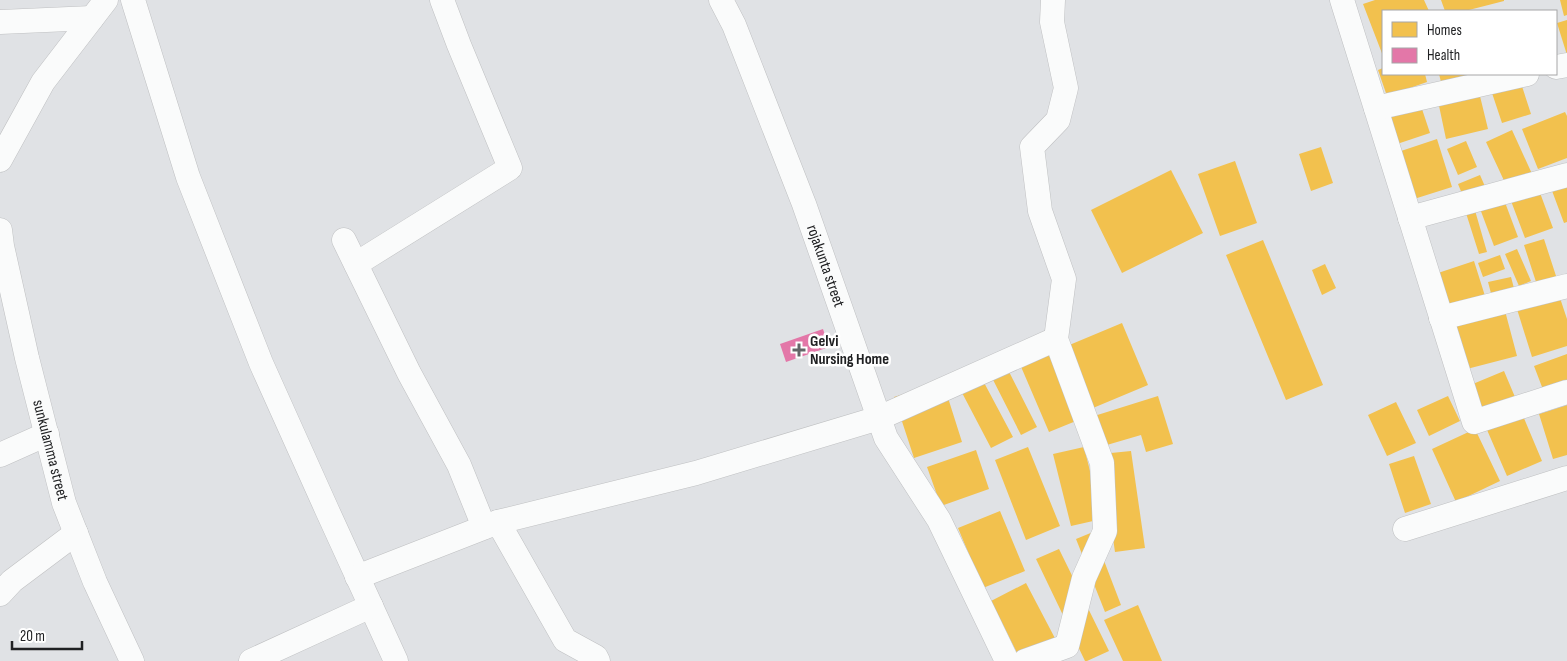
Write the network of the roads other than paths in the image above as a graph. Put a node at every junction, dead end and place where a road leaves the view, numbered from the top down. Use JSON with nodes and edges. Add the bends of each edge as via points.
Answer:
{"nodes":[{"id":1,"x":133,"y":0,"type":"edge"},
{"id":2,"x":442,"y":0,"type":"edge"},
{"id":3,"x":721,"y":0,"type":"edge"},
{"id":4,"x":1053,"y":0,"type":"edge"},
{"id":5,"x":1342,"y":0,"type":"edge"},
{"id":6,"x":99,"y":9,"type":"edge"},
{"id":7,"x":0,"y":22,"type":"edge"},
{"id":8,"x":1523,"y":75,"type":"edge"},
{"id":9,"x":1376,"y":108,"type":"junction"},
{"id":10,"x":0,"y":160,"type":"edge"},
{"id":11,"x":1567,"y":175,"type":"edge"},
{"id":12,"x":1410,"y":218,"type":"junction"},
{"id":13,"x":0,"y":230,"type":"edge"},
{"id":14,"x":344,"y":240,"type":"dead end"},
{"id":15,"x":356,"y":264,"type":"junction"},
{"id":16,"x":1567,"y":286,"type":"edge"},
{"id":17,"x":1442,"y":318,"type":"junction"},
{"id":18,"x":1056,"y":339,"type":"junction"},
{"id":19,"x":1567,"y":392,"type":"edge"},
{"id":20,"x":879,"y":418,"type":"junction"},
{"id":21,"x":47,"y":434,"type":"junction"},
{"id":22,"x":0,"y":455,"type":"edge"},
{"id":23,"x":1567,"y":478,"type":"edge"},
{"id":24,"x":491,"y":525,"type":"junction"},
{"id":25,"x":1405,"y":529,"type":"dead end"},
{"id":26,"x":76,"y":533,"type":"junction"},
{"id":27,"x":357,"y":577,"type":"junction"},
{"id":28,"x":0,"y":594,"type":"edge"},
{"id":29,"x":371,"y":606,"type":"junction"},
{"id":30,"x":1007,"y":660,"type":"edge"},
{"id":31,"x":132,"y":661,"type":"edge"},
{"id":32,"x":251,"y":661,"type":"edge"},
{"id":33,"x":396,"y":661,"type":"edge"},
{"id":34,"x":598,"y":661,"type":"edge"}],
"edges":[{"from":1,"to":27,"type":"street","via":[[188,178],[261,363]]},
{"from":2,"to":15,"type":"street","via":[[510,168]]},
{"from":3,"to":20,"type":"street","name":"rojakunta street","via":[[734,25],[804,204]]},
{"from":4,"to":18,"type":"street","via":[[1052,22],[1066,88],[1058,120],[1032,147],[1040,211],[1064,279]]},
{"from":5,"to":9,"type":"street"},
{"from":6,"to":7,"type":"street"},
{"from":6,"to":10,"type":"street","via":[[43,82]]},
{"from":8,"to":9,"type":"street"},
{"from":9,"to":12,"type":"street"},
{"from":11,"to":12,"type":"street"},
{"from":12,"to":17,"type":"street"},
{"from":13,"to":21,"type":"street","name":"sunkulamma street"},
{"from":14,"to":15,"type":"street"},
{"from":15,"to":24,"type":"street"},
{"from":16,"to":17,"type":"street"},
{"from":17,"to":19,"type":"street","via":[[1474,422]]},
{"from":18,"to":20,"type":"street"},
{"from":18,"to":30,"type":"street","via":[[1102,463],[1105,531],[1084,578],[1068,646]]},
{"from":20,"to":24,"type":"street","via":[[696,473]]},
{"from":20,"to":30,"type":"street","name":"rojakunta street","via":[[886,438],[939,520]]},
{"from":21,"to":22,"type":"street"},
{"from":21,"to":26,"type":"street","name":"sunkulamma street","via":[[64,503]]},
{"from":23,"to":25,"type":"street"},
{"from":24,"to":27,"type":"street"},
{"from":24,"to":34,"type":"street","via":[[565,640],[596,656]]},
{"from":26,"to":28,"type":"street","via":[[12,581]]},
{"from":26,"to":31,"type":"street","name":"sunkulamma street"},
{"from":27,"to":29,"type":"street"},
{"from":29,"to":32,"type":"street"},
{"from":29,"to":33,"type":"street"}]}
